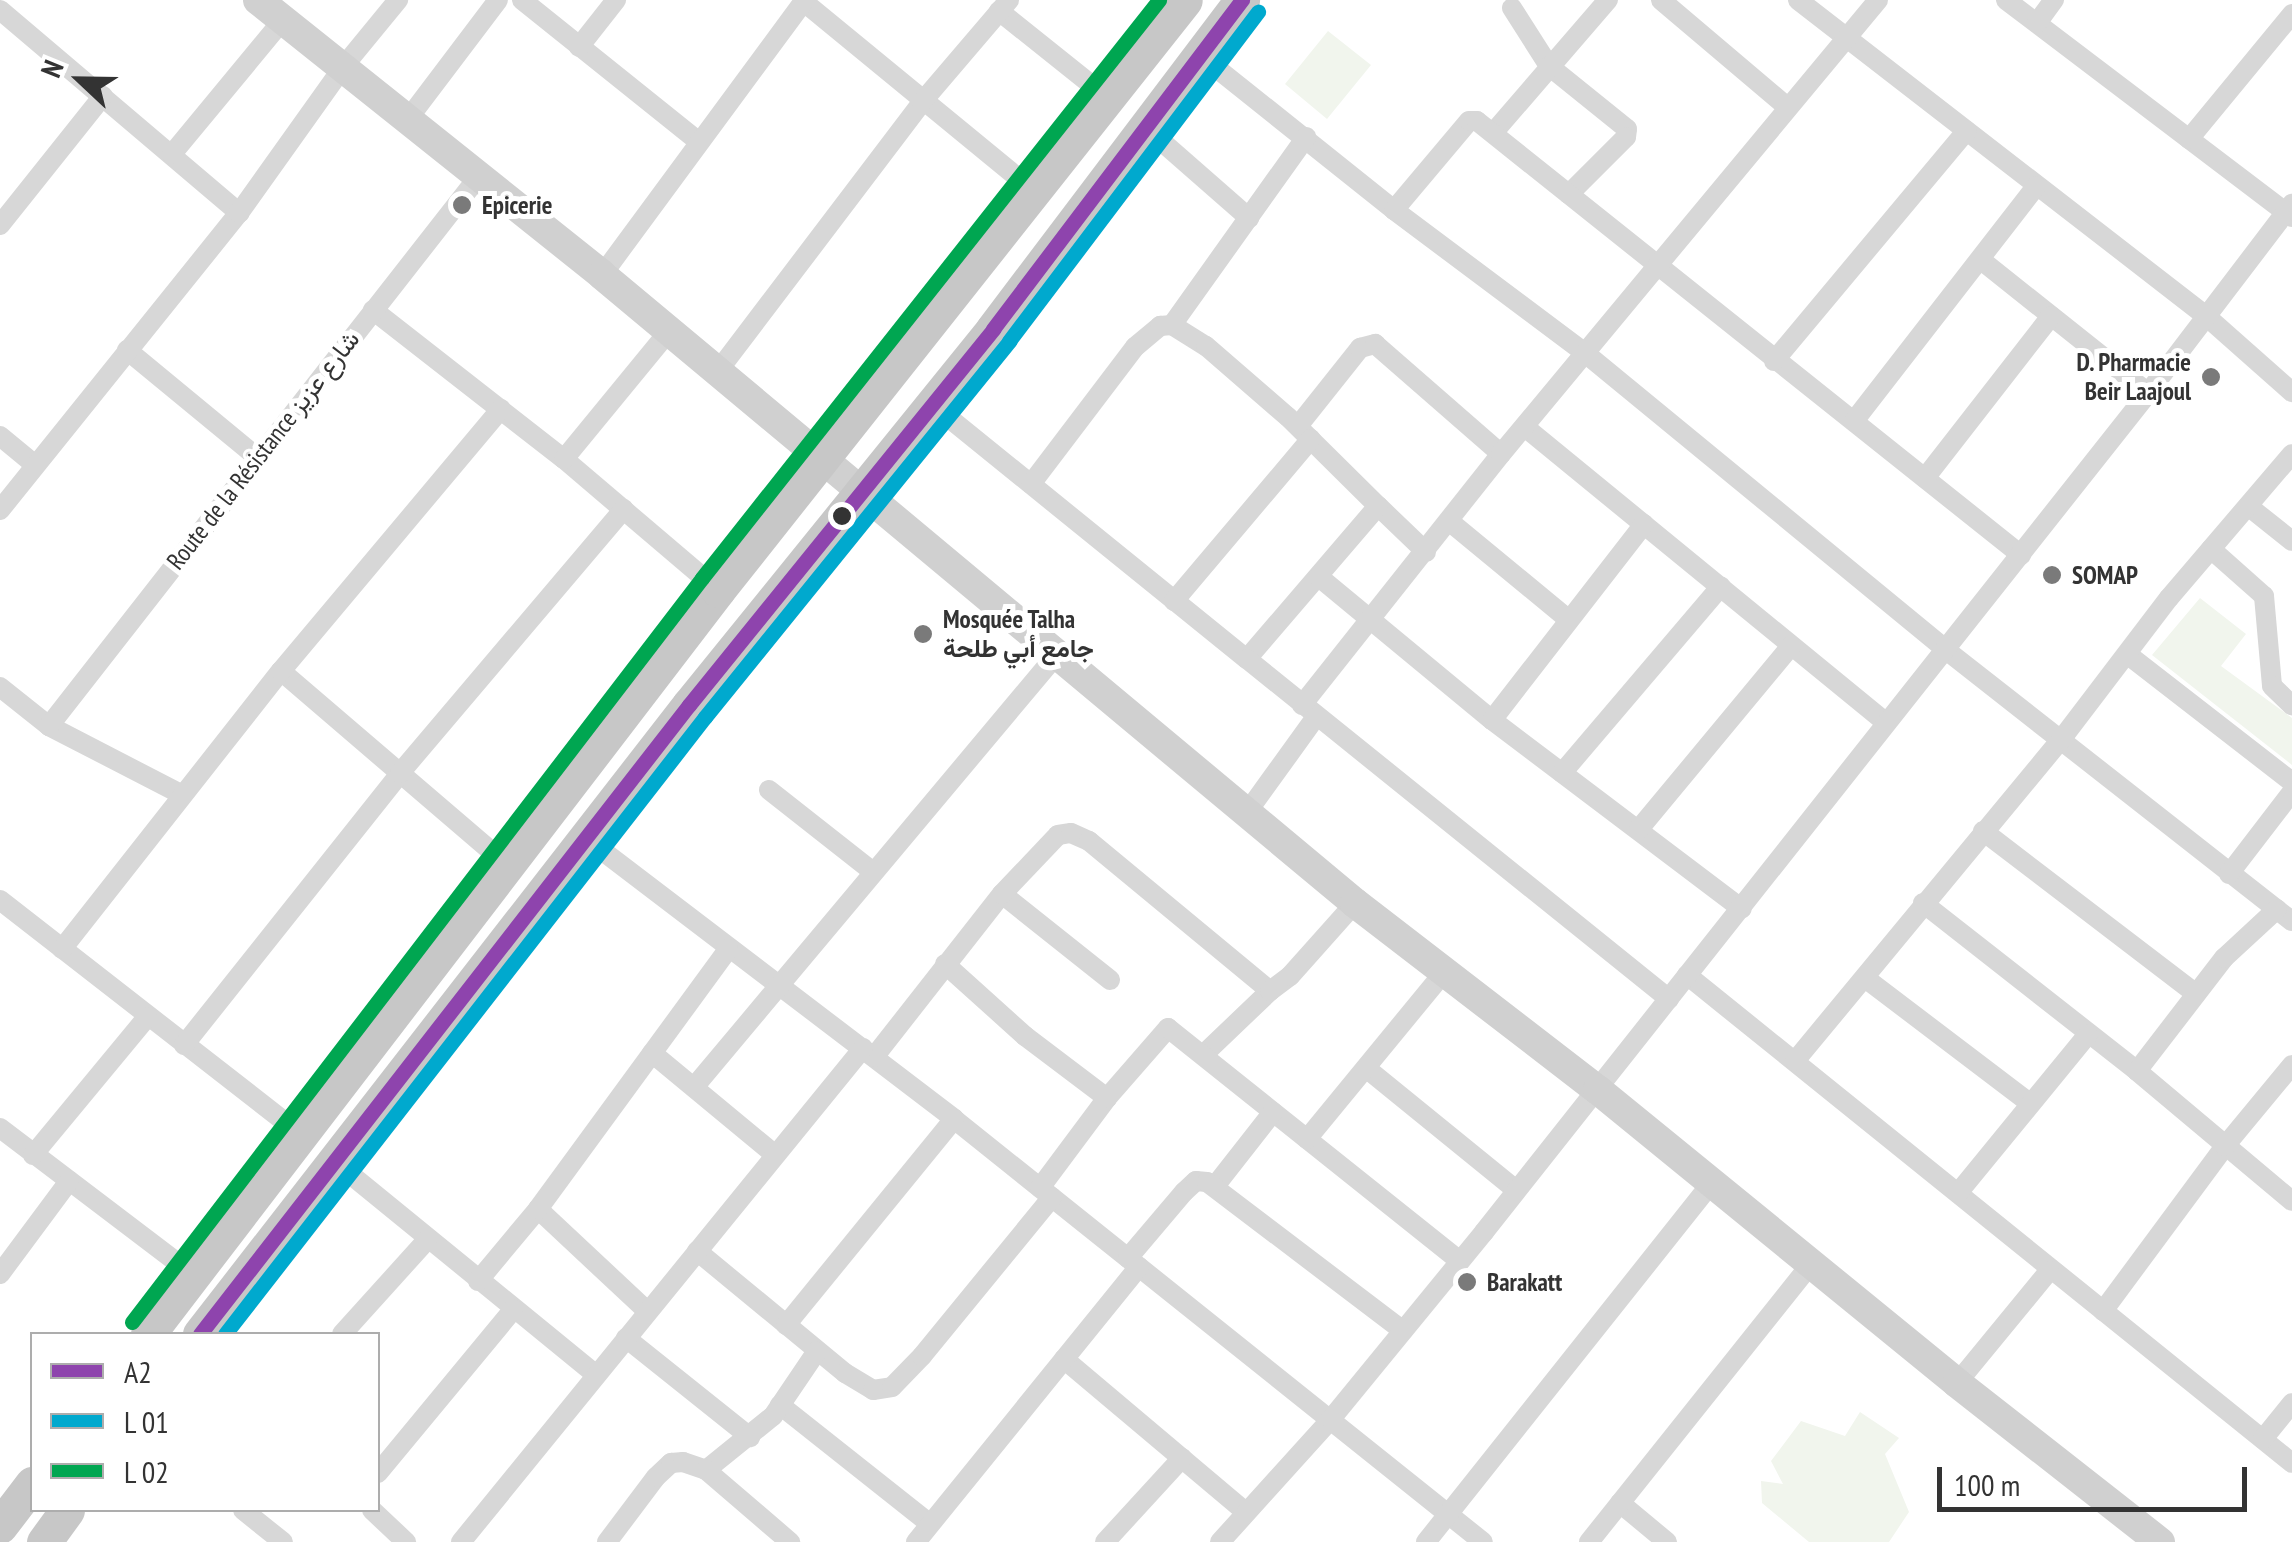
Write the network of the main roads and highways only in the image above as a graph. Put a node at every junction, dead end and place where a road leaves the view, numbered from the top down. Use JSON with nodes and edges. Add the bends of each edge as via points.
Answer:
{"nodes":[{"id":1,"x":258,"y":0,"type":"edge"},
{"id":2,"x":1185,"y":0,"type":"edge"},
{"id":3,"x":1242,"y":0,"type":"edge"},
{"id":4,"x":825,"y":460,"type":"junction"},
{"id":5,"x":862,"y":492,"type":"junction"},
{"id":6,"x":150,"y":1332,"type":"edge"},
{"id":7,"x":202,"y":1332,"type":"edge"},
{"id":8,"x":30,"y":1487,"type":"edge"},
{"id":9,"x":0,"y":1526,"type":"edge"},
{"id":10,"x":2160,"y":1542,"type":"edge"}],
"edges":[{"from":1,"to":4,"type":"main road"},
{"from":2,"to":4,"type":"highway"},
{"from":3,"to":5,"type":"highway"},
{"from":4,"to":5,"type":"main road"},
{"from":4,"to":6,"type":"highway"},
{"from":5,"to":7,"type":"highway"},
{"from":5,"to":10,"type":"main road","via":[[1355,902]]},
{"from":8,"to":9,"type":"highway"}]}
